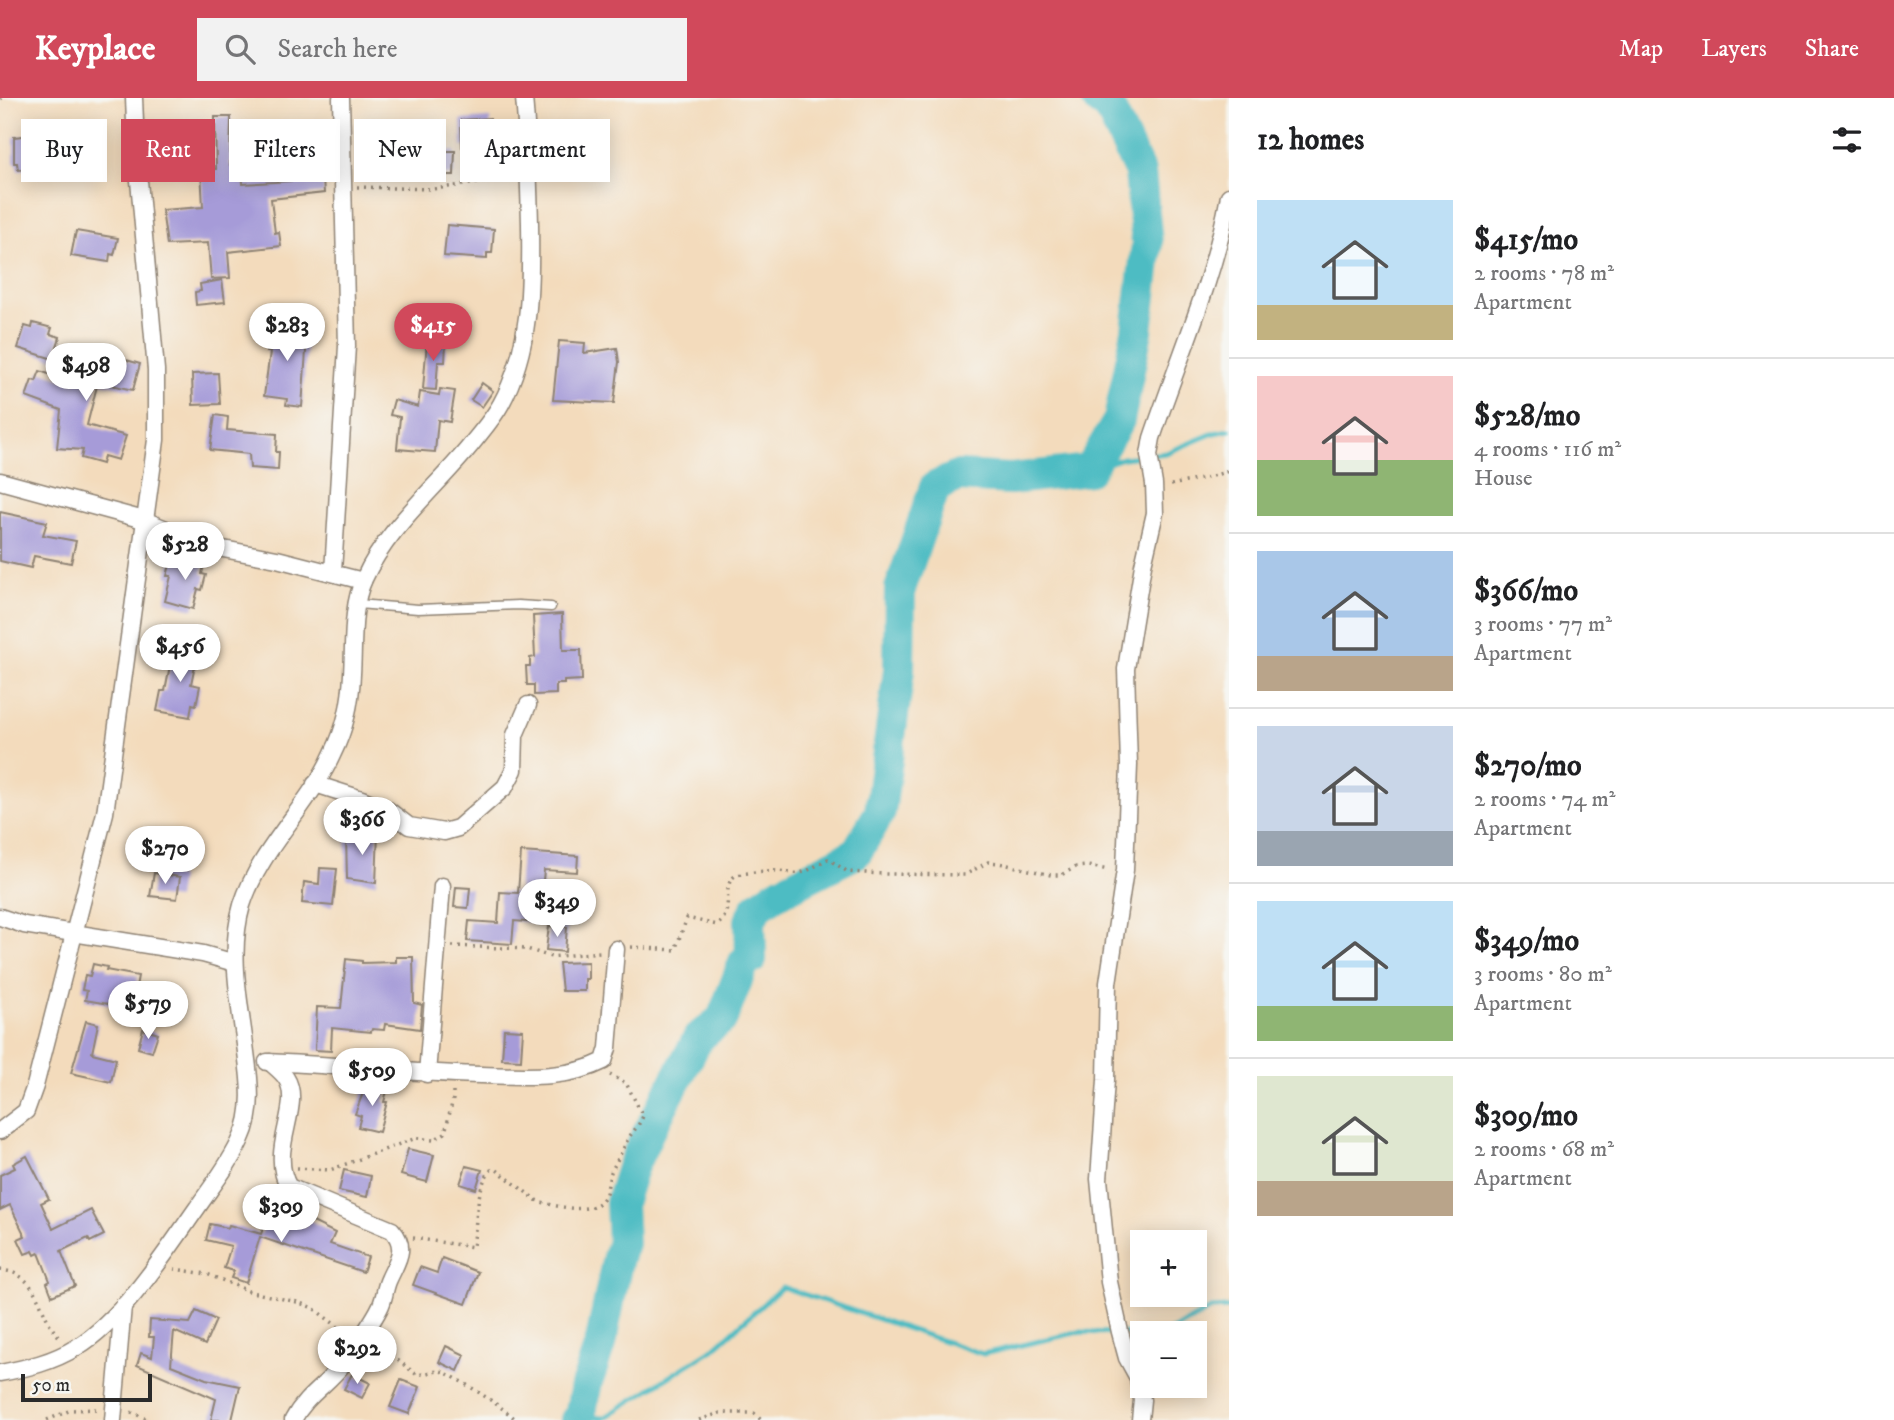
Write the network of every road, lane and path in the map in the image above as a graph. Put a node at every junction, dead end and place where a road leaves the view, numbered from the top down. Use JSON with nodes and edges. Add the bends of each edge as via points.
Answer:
{"nodes":[{"id":1,"x":134,"y":98,"type":"edge"},
{"id":2,"x":341,"y":98,"type":"edge"},
{"id":3,"x":524,"y":98,"type":"edge"},
{"id":4,"x":525,"y":119,"type":"edge"},
{"id":5,"x":481,"y":182,"type":"edge"},
{"id":6,"x":529,"y":182,"type":"edge"},
{"id":7,"x":343,"y":187,"type":"junction"},
{"id":8,"x":1229,"y":196,"type":"edge"},
{"id":9,"x":1229,"y":471,"type":"edge"},
{"id":10,"x":0,"y":481,"type":"edge"},
{"id":11,"x":1154,"y":484,"type":"junction"},
{"id":12,"x":144,"y":520,"type":"junction"},
{"id":13,"x":333,"y":572,"type":"junction"},
{"id":14,"x":363,"y":581,"type":"junction"},
{"id":15,"x":358,"y":604,"type":"junction"},
{"id":16,"x":551,"y":607,"type":"dead end"},
{"id":17,"x":528,"y":705,"type":"dead end"},
{"id":18,"x":315,"y":784,"type":"junction"},
{"id":19,"x":1125,"y":865,"type":"junction"},
{"id":20,"x":442,"y":886,"type":"dead end"},
{"id":21,"x":0,"y":918,"type":"edge"},
{"id":22,"x":75,"y":932,"type":"junction"},
{"id":23,"x":437,"y":948,"type":"junction"},
{"id":24,"x":616,"y":949,"type":"junction"},
{"id":25,"x":235,"y":963,"type":"junction"},
{"id":26,"x":247,"y":1061,"type":"junction"},
{"id":27,"x":270,"y":1062,"type":"junction"},
{"id":28,"x":593,"y":1067,"type":"junction"},
{"id":29,"x":427,"y":1074,"type":"junction"},
{"id":30,"x":453,"y":1074,"type":"junction"},
{"id":31,"x":0,"y":1131,"type":"edge"},
{"id":32,"x":280,"y":1159,"type":"junction"},
{"id":33,"x":397,"y":1236,"type":"junction"},
{"id":34,"x":0,"y":1270,"type":"edge"},
{"id":35,"x":151,"y":1270,"type":"junction"},
{"id":36,"x":122,"y":1306,"type":"junction"},
{"id":37,"x":356,"y":1343,"type":"junction"},
{"id":38,"x":77,"y":1347,"type":"junction"},
{"id":39,"x":0,"y":1373,"type":"edge"},
{"id":40,"x":113,"y":1420,"type":"edge"},
{"id":41,"x":293,"y":1420,"type":"edge"},
{"id":42,"x":516,"y":1420,"type":"edge"},
{"id":43,"x":699,"y":1420,"type":"edge"},
{"id":44,"x":761,"y":1420,"type":"edge"},
{"id":45,"x":1140,"y":1420,"type":"edge"}],
"edges":[{"from":1,"to":12,"type":"street","via":[[156,370],[156,440]]},
{"from":2,"to":7,"type":"street"},
{"from":3,"to":4,"type":"street"},
{"from":5,"to":7,"type":"path","via":[[433,189]]},
{"from":6,"to":14,"type":"street","via":[[531,286],[524,339],[509,385],[470,446],[389,538]]},
{"from":7,"to":13,"type":"street","via":[[347,346]]},
{"from":8,"to":11,"type":"street","via":[[1210,278],[1152,438],[1149,455]]},
{"from":9,"to":11,"type":"path","via":[[1177,485]]},
{"from":10,"to":12,"type":"street"},
{"from":11,"to":19,"type":"street","via":[[1155,513],[1126,669]]},
{"from":12,"to":13,"type":"street","via":[[206,547]]},
{"from":12,"to":22,"type":"street","via":[[111,778]]},
{"from":13,"to":14,"type":"street"},
{"from":14,"to":15,"type":"street"},
{"from":15,"to":16,"type":"lane","via":[[418,609]]},
{"from":15,"to":18,"type":"street","via":[[350,698],[334,753]]},
{"from":17,"to":18,"type":"street","via":[[515,735],[514,770],[505,786],[458,828],[444,832],[409,826],[388,810]]},
{"from":18,"to":25,"type":"street","via":[[250,884],[237,926]]},
{"from":19,"to":24,"type":"path","via":[[1110,870],[1076,866],[1051,875],[988,862],[974,872],[952,876],[848,872],[828,859],[798,873],[767,870],[735,876],[727,892],[724,920],[717,925],[687,918],[675,950]]},
{"from":19,"to":45,"type":"street","via":[[1108,984],[1100,1179],[1109,1282],[1119,1332],[1141,1389]]},
{"from":20,"to":23,"type":"street"},
{"from":21,"to":22,"type":"street"},
{"from":22,"to":25,"type":"street"},
{"from":22,"to":31,"type":"street","via":[[26,1111]]},
{"from":23,"to":24,"type":"path","via":[[527,949],[551,957]]},
{"from":23,"to":29,"type":"street"},
{"from":24,"to":28,"type":"street","via":[[608,1048],[604,1061]]},
{"from":25,"to":26,"type":"street"},
{"from":26,"to":27,"type":"street"},
{"from":26,"to":35,"type":"street","via":[[251,1085],[243,1136],[213,1186]]},
{"from":27,"to":29,"type":"street"},
{"from":27,"to":32,"type":"street","via":[[291,1092]]},
{"from":28,"to":30,"type":"street","via":[[543,1076]]},
{"from":28,"to":33,"type":"path","via":[[626,1083],[643,1116],[610,1172],[597,1206],[542,1203],[491,1170],[481,1194],[473,1247]]},
{"from":29,"to":30,"type":"street"},
{"from":30,"to":32,"type":"path","via":[[445,1133],[434,1140],[416,1138],[330,1170],[299,1169]]},
{"from":32,"to":33,"type":"street","via":[[289,1187],[377,1223]]},
{"from":33,"to":37,"type":"street","via":[[401,1256],[381,1307]]},
{"from":34,"to":38,"type":"path","via":[[12,1271],[28,1283],[55,1334]]},
{"from":35,"to":36,"type":"street"},
{"from":35,"to":37,"type":"path","via":[[207,1274],[251,1292],[298,1302],[313,1308]]},
{"from":36,"to":38,"type":"street"},
{"from":36,"to":40,"type":"street"},
{"from":37,"to":41,"type":"street","via":[[342,1365],[301,1404]]},
{"from":37,"to":42,"type":"path","via":[[399,1361],[417,1375],[440,1371],[498,1404]]},
{"from":38,"to":39,"type":"street","via":[[47,1363]]},
{"from":43,"to":44,"type":"path","via":[[720,1413],[754,1413]]}]}
